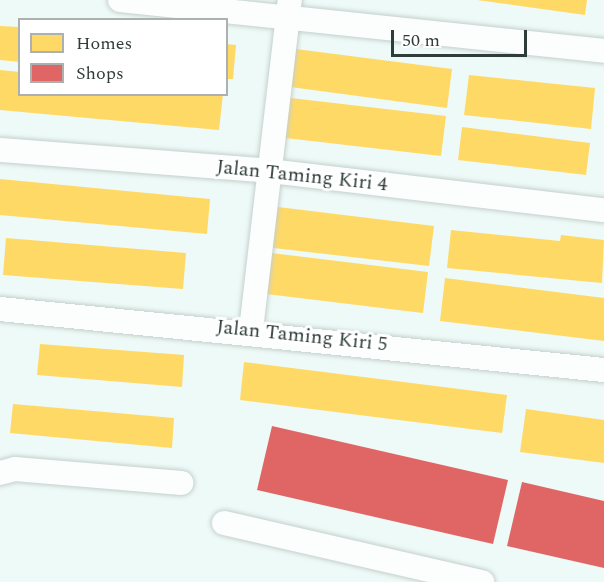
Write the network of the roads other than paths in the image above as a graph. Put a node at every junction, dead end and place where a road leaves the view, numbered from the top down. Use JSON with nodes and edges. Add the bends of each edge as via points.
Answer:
{"nodes":[{"id":1,"x":120,"y":0,"type":"edge"},
{"id":2,"x":289,"y":7,"type":"edge"},
{"id":3,"x":604,"y":51,"type":"edge"},
{"id":4,"x":0,"y":150,"type":"edge"},
{"id":5,"x":270,"y":171,"type":"junction"},
{"id":6,"x":604,"y":210,"type":"edge"},
{"id":7,"x":0,"y":309,"type":"edge"},
{"id":8,"x":251,"y":330,"type":"junction"},
{"id":9,"x":604,"y":370,"type":"edge"},
{"id":10,"x":0,"y":473,"type":"edge"},
{"id":11,"x":181,"y":483,"type":"dead end"},
{"id":12,"x":224,"y":522,"type":"dead end"},
{"id":13,"x":482,"y":582,"type":"edge"}],
"edges":[{"from":1,"to":2,"type":"street"},
{"from":2,"to":3,"type":"street"},
{"from":2,"to":5,"type":"street"},
{"from":4,"to":5,"type":"street","name":"Jalan Taming Kiri 4"},
{"from":5,"to":6,"type":"street","name":"Jalan Taming Kiri 4"},
{"from":5,"to":8,"type":"street"},
{"from":7,"to":8,"type":"street","name":"Jalan Taming Kiri 5"},
{"from":8,"to":9,"type":"street","name":"Jalan Taming Kiri 5"},
{"from":10,"to":11,"type":"street","via":[[15,469]]},
{"from":12,"to":13,"type":"street"}]}
